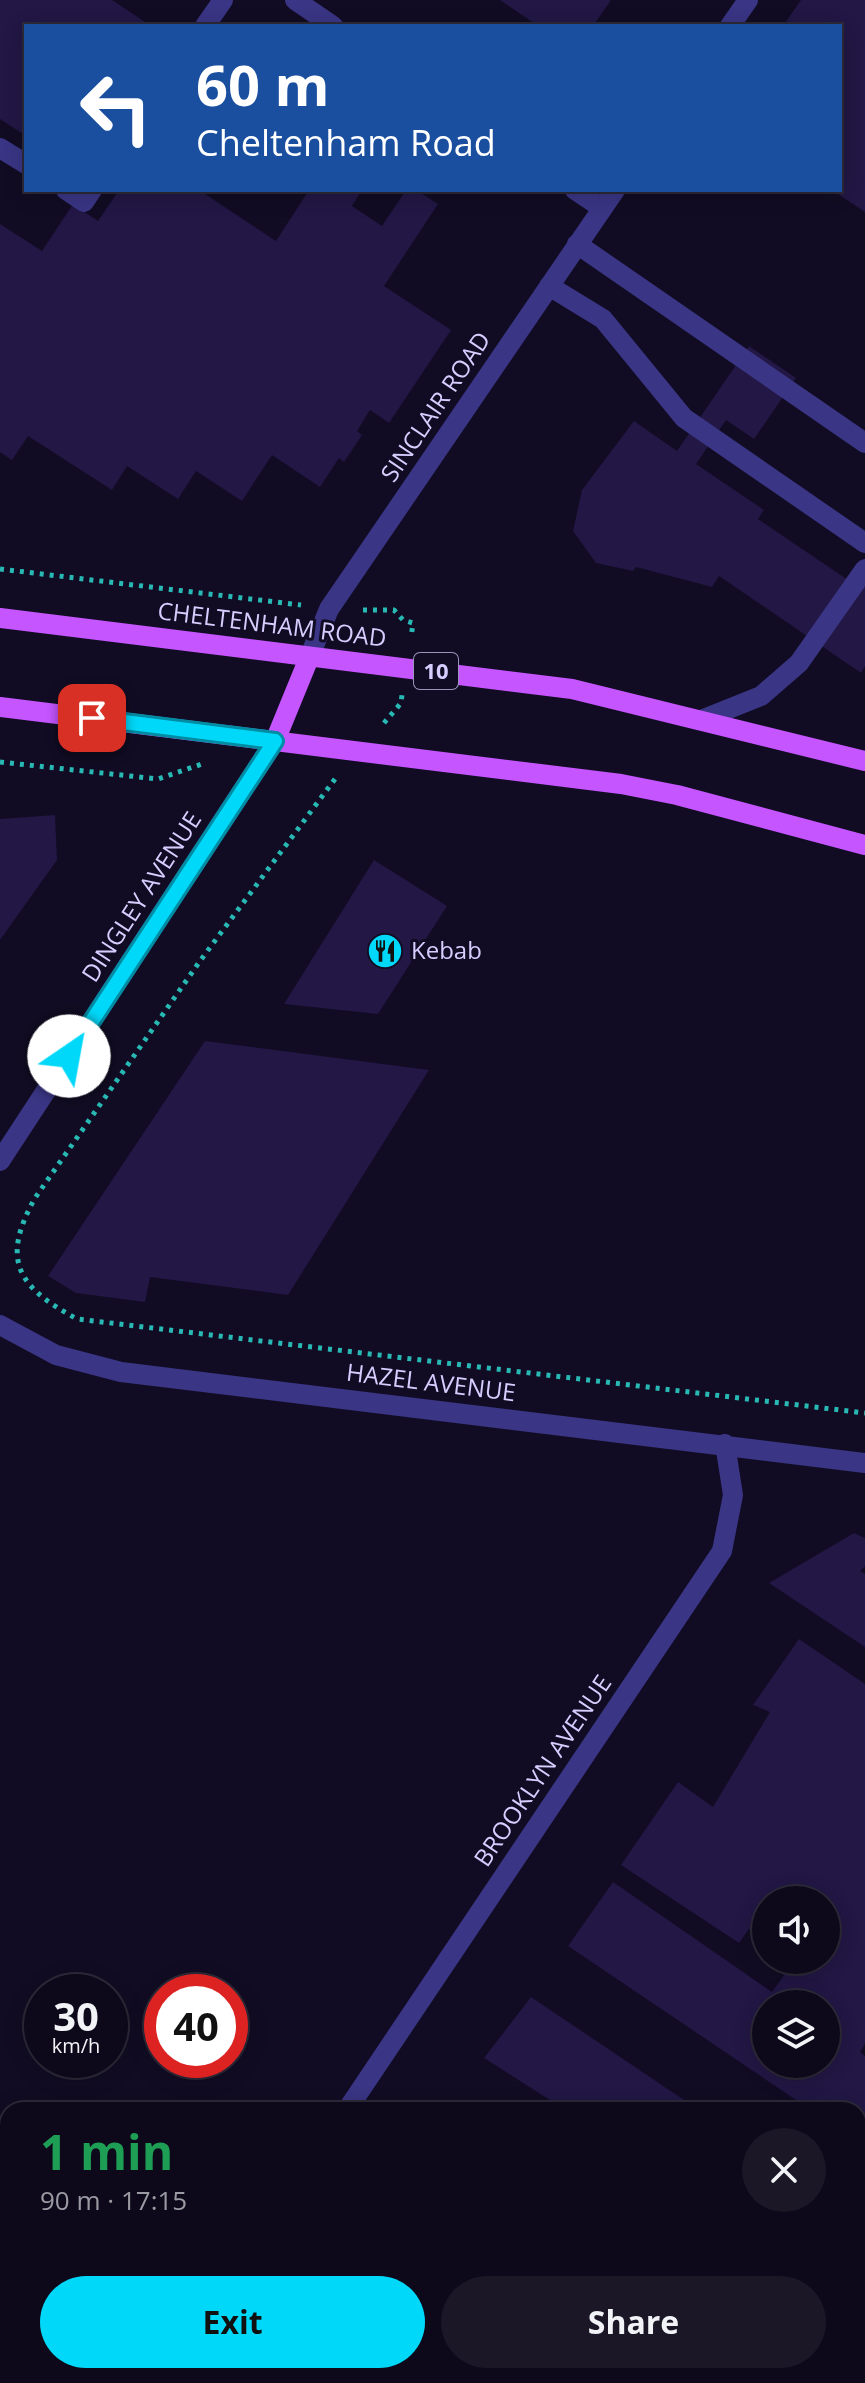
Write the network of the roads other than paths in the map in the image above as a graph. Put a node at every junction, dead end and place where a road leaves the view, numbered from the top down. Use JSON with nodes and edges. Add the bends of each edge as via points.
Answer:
{"nodes":[{"id":1,"x":223,"y":0,"type":"edge"},
{"id":2,"x":295,"y":0,"type":"edge"},
{"id":3,"x":748,"y":0,"type":"edge"},
{"id":4,"x":206,"y":24,"type":"edge"},
{"id":5,"x":330,"y":24,"type":"edge"},
{"id":6,"x":731,"y":24,"type":"edge"},
{"id":7,"x":0,"y":148,"type":"edge"},
{"id":8,"x":24,"y":163,"type":"edge"},
{"id":9,"x":69,"y":192,"type":"edge"},
{"id":10,"x":91,"y":192,"type":"edge"},
{"id":11,"x":578,"y":192,"type":"edge"},
{"id":12,"x":614,"y":192,"type":"edge"},
{"id":13,"x":602,"y":208,"type":"junction"},
{"id":14,"x":577,"y":244,"type":"junction"},
{"id":15,"x":549,"y":286,"type":"junction"},
{"id":16,"x":865,"y":443,"type":"edge"},
{"id":17,"x":865,"y":543,"type":"edge"},
{"id":18,"x":865,"y":569,"type":"edge"},
{"id":19,"x":0,"y":618,"type":"edge"},
{"id":20,"x":309,"y":658,"type":"junction"},
{"id":21,"x":0,"y":707,"type":"edge"},
{"id":22,"x":701,"y":720,"type":"junction"},
{"id":23,"x":275,"y":741,"type":"junction"},
{"id":24,"x":865,"y":761,"type":"edge"},
{"id":25,"x":865,"y":845,"type":"edge"},
{"id":26,"x":0,"y":1161,"type":"edge"},
{"id":27,"x":0,"y":1325,"type":"edge"},
{"id":28,"x":725,"y":1444,"type":"junction"},
{"id":29,"x":865,"y":1463,"type":"edge"},
{"id":30,"x":352,"y":2102,"type":"edge"}],
"edges":[{"from":1,"to":4,"type":"street"},
{"from":2,"to":5,"type":"street"},
{"from":3,"to":6,"type":"street"},
{"from":7,"to":8,"type":"street"},
{"from":9,"to":10,"type":"street","via":[[84,202]]},
{"from":11,"to":13,"type":"street"},
{"from":12,"to":13,"type":"street","name":"SINCLAIR ROAD"},
{"from":13,"to":14,"type":"street","name":"SINCLAIR ROAD"},
{"from":14,"to":15,"type":"street","name":"SINCLAIR ROAD"},
{"from":14,"to":16,"type":"street"},
{"from":15,"to":17,"type":"street","via":[[603,319],[684,418]]},
{"from":15,"to":20,"type":"street","name":"SINCLAIR ROAD","via":[[329,609]]},
{"from":18,"to":22,"type":"street","via":[[799,663],[761,696]]},
{"from":19,"to":20,"type":"main road","name":"CHELTENHAM ROAD","number":"10"},
{"from":20,"to":22,"type":"main road","name":"CHELTENHAM ROAD","number":"10","via":[[572,689]]},
{"from":20,"to":23,"type":"main road"},
{"from":21,"to":23,"type":"main road"},
{"from":22,"to":24,"type":"main road","name":"CHELTENHAM ROAD","number":"10"},
{"from":23,"to":25,"type":"main road","via":[[621,784]]},
{"from":23,"to":26,"type":"street","name":"DINGLEY AVENUE"},
{"from":27,"to":28,"type":"street","name":"HAZEL AVENUE","via":[[56,1355],[121,1372]]},
{"from":28,"to":29,"type":"street","name":"HAZEL AVENUE"},
{"from":28,"to":30,"type":"street","name":"BROOKLYN AVENUE","via":[[733,1495],[722,1551]]}]}
